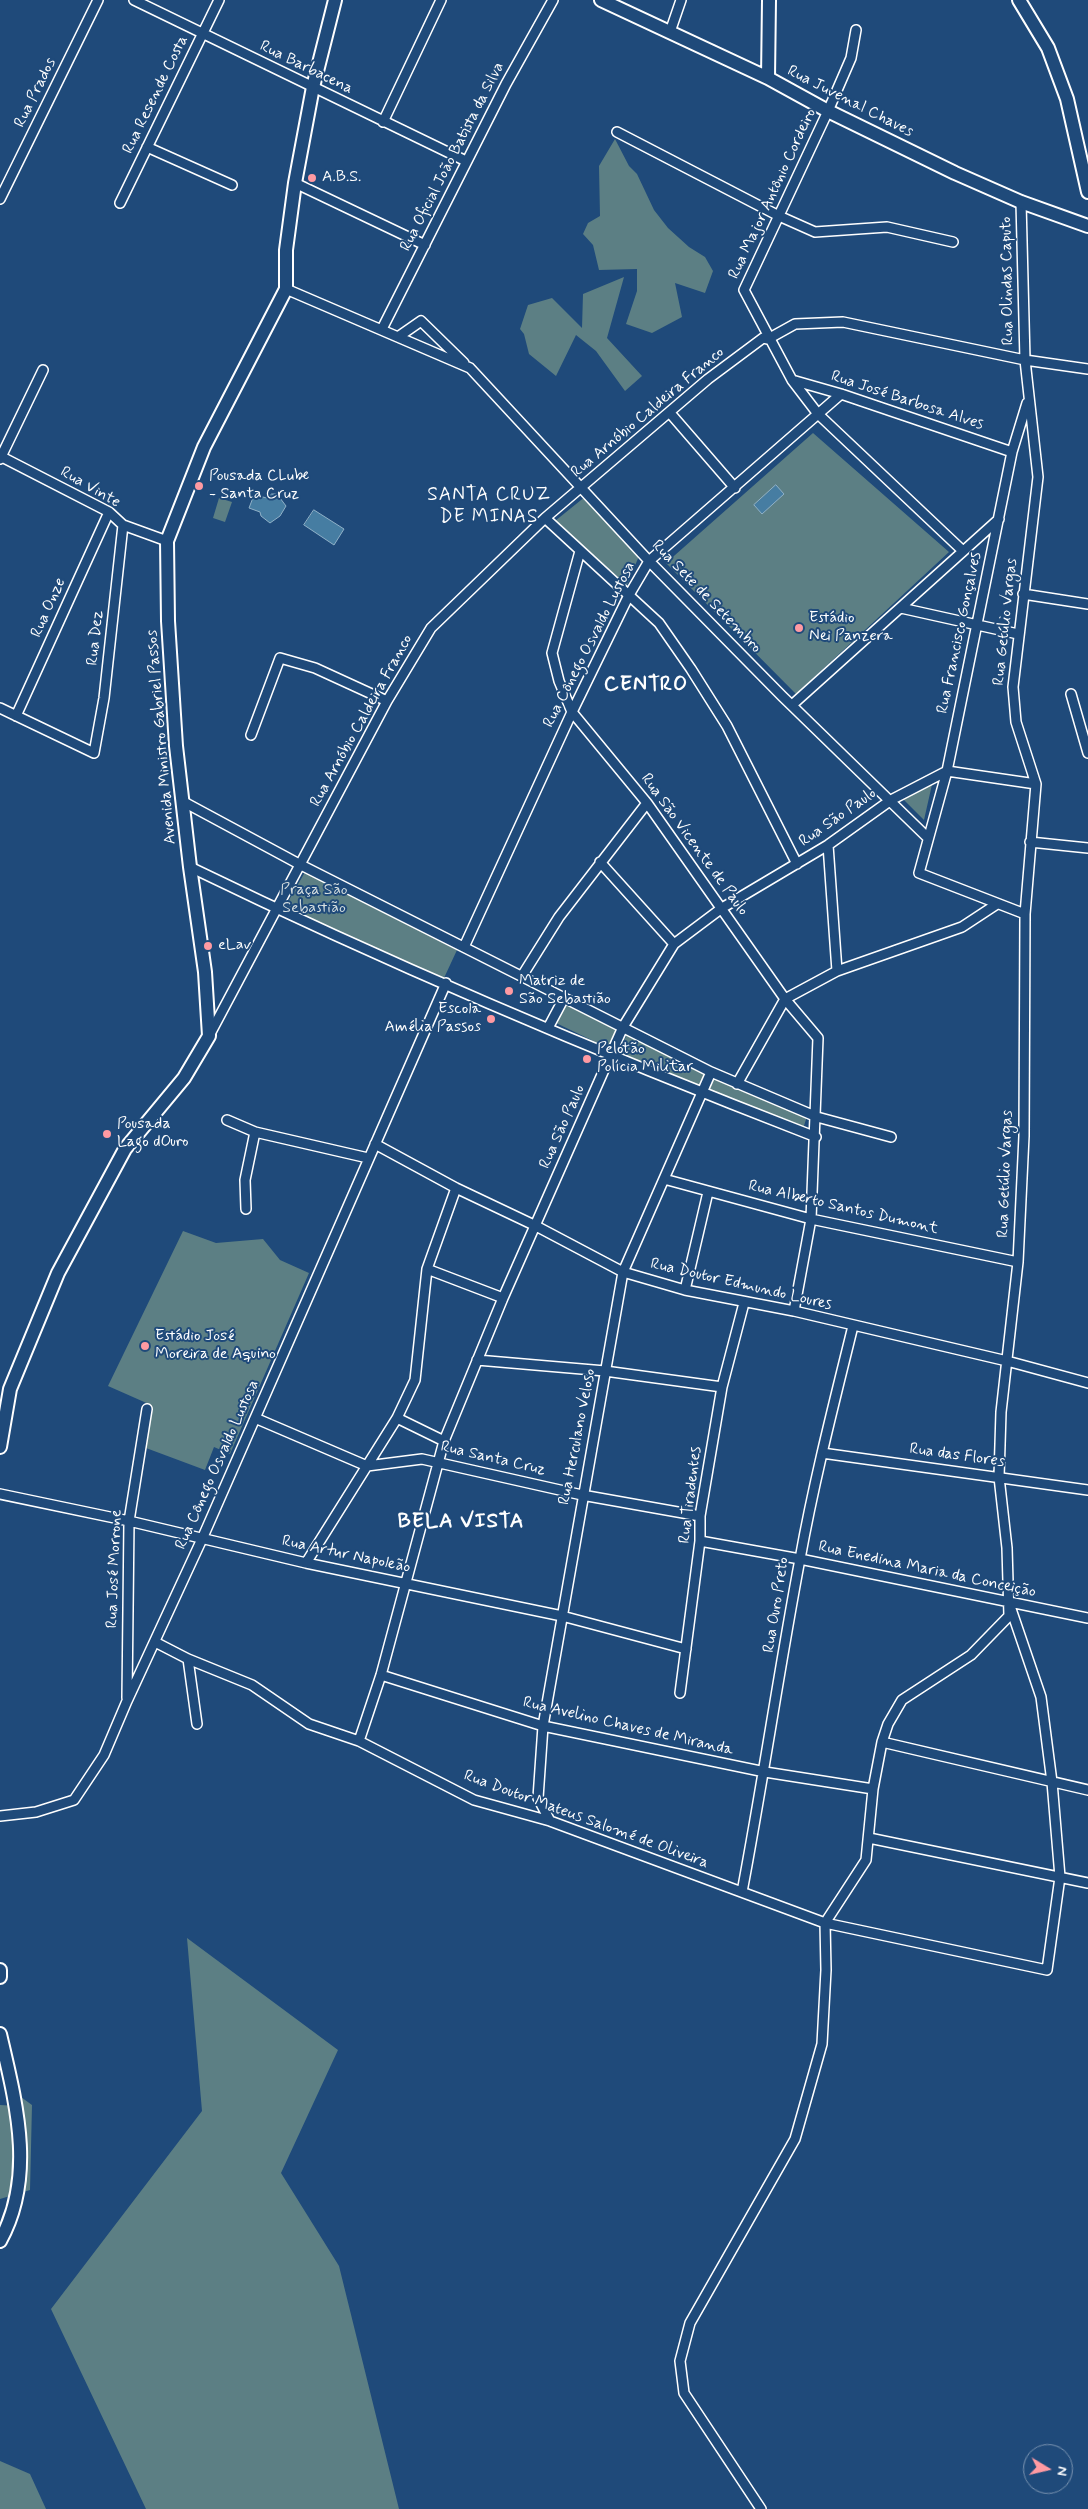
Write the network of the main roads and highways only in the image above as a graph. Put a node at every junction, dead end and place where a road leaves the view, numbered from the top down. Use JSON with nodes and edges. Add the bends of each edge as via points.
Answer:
{"nodes":[{"id":1,"x":335,"y":0,"type":"edge"},
{"id":2,"x":601,"y":0,"type":"edge"},
{"id":3,"x":768,"y":0,"type":"edge"},
{"id":4,"x":1019,"y":0,"type":"edge"},
{"id":5,"x":768,"y":78,"type":"junction"},
{"id":6,"x":1088,"y":192,"type":"edge"},
{"id":7,"x":1088,"y":226,"type":"edge"},
{"id":8,"x":0,"y":1447,"type":"edge"},
{"id":9,"x":0,"y":1970,"type":"edge"},
{"id":10,"x":0,"y":1977,"type":"edge"},
{"id":11,"x":0,"y":2034,"type":"edge"},
{"id":12,"x":0,"y":2241,"type":"edge"}],
"edges":[{"from":1,"to":8,"type":"main road","name":"Avenida Ministro Gabriel Passos","via":[[313,87],[295,183],[286,250],[286,289],[204,447],[167,541],[168,621],[182,801],[205,972],[209,1036],[184,1078],[125,1148],[58,1273],[10,1389]]},
{"from":2,"to":5,"type":"main road","name":"Rua Juvenal Chaves"},
{"from":3,"to":5,"type":"main road"},
{"from":4,"to":6,"type":"main road","via":[[1048,48],[1067,99]]},
{"from":5,"to":7,"type":"main road","name":"Rua Juvenal Chaves","via":[[955,173],[1021,202]]},
{"from":9,"to":10,"type":"main road"},
{"from":11,"to":12,"type":"main road","via":[[22,2158],[18,2196]]}]}
